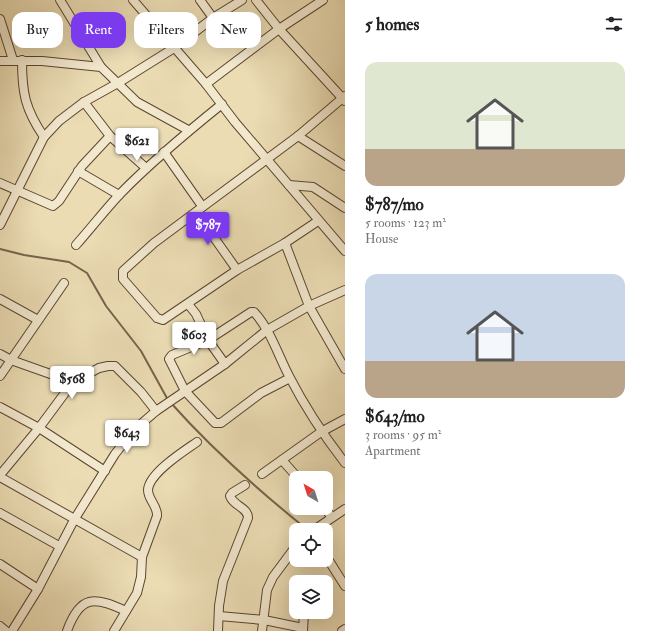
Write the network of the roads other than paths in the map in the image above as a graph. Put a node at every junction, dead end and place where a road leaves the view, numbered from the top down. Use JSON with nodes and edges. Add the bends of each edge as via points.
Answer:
{"nodes":[{"id":1,"x":60,"y":0,"type":"edge"},
{"id":2,"x":133,"y":0,"type":"edge"},
{"id":3,"x":200,"y":0,"type":"edge"},
{"id":4,"x":242,"y":0,"type":"edge"},
{"id":5,"x":256,"y":0,"type":"edge"},
{"id":6,"x":323,"y":0,"type":"edge"},
{"id":7,"x":143,"y":12,"type":"edge"},
{"id":8,"x":209,"y":12,"type":"edge"},
{"id":9,"x":223,"y":12,"type":"edge"},
{"id":10,"x":0,"y":19,"type":"edge"},
{"id":11,"x":206,"y":23,"type":"edge"},
{"id":12,"x":279,"y":29,"type":"junction"},
{"id":13,"x":198,"y":30,"type":"edge"},
{"id":14,"x":174,"y":48,"type":"joint"},
{"id":15,"x":13,"y":60,"type":"junction"},
{"id":16,"x":22,"y":60,"type":"junction"},
{"id":17,"x":0,"y":61,"type":"edge"},
{"id":18,"x":101,"y":67,"type":"junction"},
{"id":19,"x":118,"y":84,"type":"junction"},
{"id":20,"x":206,"y":84,"type":"junction"},
{"id":21,"x":344,"y":99,"type":"edge"},
{"id":22,"x":84,"y":102,"type":"junction"},
{"id":23,"x":222,"y":104,"type":"junction"},
{"id":24,"x":188,"y":130,"type":"junction"},
{"id":25,"x":110,"y":136,"type":"junction"},
{"id":26,"x":298,"y":136,"type":"junction"},
{"id":27,"x":44,"y":137,"type":"junction"},
{"id":28,"x":164,"y":152,"type":"junction"},
{"id":29,"x":266,"y":157,"type":"junction"},
{"id":30,"x":345,"y":166,"type":"edge"},
{"id":31,"x":146,"y":168,"type":"junction"},
{"id":32,"x":78,"y":171,"type":"junction"},
{"id":33,"x":0,"y":182,"type":"edge"},
{"id":34,"x":289,"y":185,"type":"junction"},
{"id":35,"x":17,"y":189,"type":"junction"},
{"id":36,"x":119,"y":195,"type":"junction"},
{"id":37,"x":345,"y":208,"type":"edge"},
{"id":38,"x":199,"y":209,"type":"junction"},
{"id":39,"x":318,"y":221,"type":"junction"},
{"id":40,"x":0,"y":225,"type":"edge"},
{"id":41,"x":285,"y":243,"type":"junction"},
{"id":42,"x":76,"y":245,"type":"dead end"},
{"id":43,"x":345,"y":251,"type":"edge"},
{"id":44,"x":237,"y":270,"type":"junction"},
{"id":45,"x":64,"y":282,"type":"dead end"},
{"id":46,"x":345,"y":290,"type":"edge"},
{"id":47,"x":0,"y":299,"type":"edge"},
{"id":48,"x":188,"y":304,"type":"junction"},
{"id":49,"x":309,"y":306,"type":"junction"},
{"id":50,"x":38,"y":320,"type":"junction"},
{"id":51,"x":267,"y":330,"type":"junction"},
{"id":52,"x":208,"y":340,"type":"junction"},
{"id":53,"x":0,"y":354,"type":"edge"},
{"id":54,"x":11,"y":360,"type":"junction"},
{"id":55,"x":225,"y":364,"type":"junction"},
{"id":56,"x":345,"y":368,"type":"edge"},
{"id":57,"x":0,"y":376,"type":"edge"},
{"id":58,"x":290,"y":378,"type":"junction"},
{"id":59,"x":73,"y":382,"type":"junction"},
{"id":60,"x":185,"y":390,"type":"junction"},
{"id":61,"x":0,"y":407,"type":"edge"},
{"id":62,"x":156,"y":412,"type":"junction"},
{"id":63,"x":345,"y":419,"type":"edge"},
{"id":64,"x":39,"y":428,"type":"junction"},
{"id":65,"x":321,"y":432,"type":"junction"},
{"id":66,"x":196,"y":442,"type":"dead end"},
{"id":67,"x":282,"y":460,"type":"junction"},
{"id":68,"x":345,"y":463,"type":"edge"},
{"id":69,"x":105,"y":471,"type":"junction"},
{"id":70,"x":292,"y":471,"type":"edge"},
{"id":71,"x":262,"y":474,"type":"dead end"},
{"id":72,"x":0,"y":476,"type":"edge"},
{"id":73,"x":245,"y":485,"type":"dead end"},
{"id":74,"x":0,"y":513,"type":"edge"},
{"id":75,"x":343,"y":513,"type":"edge"},
{"id":76,"x":332,"y":517,"type":"joint"},
{"id":77,"x":74,"y":520,"type":"junction"},
{"id":78,"x":324,"y":523,"type":"edge"},
{"id":79,"x":59,"y":546,"type":"junction"},
{"id":80,"x":289,"y":555,"type":"edge"},
{"id":81,"x":142,"y":557,"type":"junction"},
{"id":82,"x":0,"y":564,"type":"edge"},
{"id":83,"x":333,"y":566,"type":"edge"},
{"id":84,"x":344,"y":582,"type":"edge"},
{"id":85,"x":38,"y":589,"type":"junction"},
{"id":86,"x":126,"y":611,"type":"junction"},
{"id":87,"x":219,"y":616,"type":"junction"},
{"id":88,"x":304,"y":619,"type":"edge"},
{"id":89,"x":264,"y":620,"type":"junction"},
{"id":90,"x":0,"y":626,"type":"edge"},
{"id":91,"x":345,"y":629,"type":"edge"},
{"id":92,"x":303,"y":630,"type":"edge"},
{"id":93,"x":6,"y":631,"type":"edge"},
{"id":94,"x":12,"y":631,"type":"edge"},
{"id":95,"x":67,"y":631,"type":"edge"},
{"id":96,"x":114,"y":631,"type":"edge"},
{"id":97,"x":218,"y":631,"type":"edge"},
{"id":98,"x":262,"y":631,"type":"edge"},
{"id":99,"x":342,"y":631,"type":"edge"}],
"edges":[{"from":1,"to":18,"type":"street"},
{"from":2,"to":7,"type":"street"},
{"from":3,"to":8,"type":"street"},
{"from":4,"to":9,"type":"street"},
{"from":5,"to":12,"type":"street"},
{"from":6,"to":12,"type":"street"},
{"from":10,"to":15,"type":"street"},
{"from":11,"to":13,"type":"street"},
{"from":12,"to":20,"type":"street"},
{"from":12,"to":21,"type":"street"},
{"from":14,"to":19,"type":"street"},
{"from":14,"to":20,"type":"street"},
{"from":15,"to":16,"type":"street"},
{"from":15,"to":17,"type":"street"},
{"from":16,"to":18,"type":"street"},
{"from":16,"to":27,"type":"street","via":[[22,88],[26,105]]},
{"from":18,"to":19,"type":"street"},
{"from":19,"to":22,"type":"street"},
{"from":19,"to":24,"type":"street","via":[[137,102]]},
{"from":20,"to":23,"type":"street"},
{"from":21,"to":26,"type":"street"},
{"from":22,"to":25,"type":"street"},
{"from":22,"to":27,"type":"street","via":[[59,121]]},
{"from":23,"to":24,"type":"street"},
{"from":23,"to":29,"type":"street"},
{"from":24,"to":28,"type":"street"},
{"from":25,"to":31,"type":"street"},
{"from":25,"to":32,"type":"street"},
{"from":26,"to":29,"type":"street"},
{"from":26,"to":30,"type":"street"},
{"from":27,"to":35,"type":"street"},
{"from":28,"to":31,"type":"street"},
{"from":28,"to":38,"type":"street"},
{"from":29,"to":34,"type":"street"},
{"from":29,"to":38,"type":"street"},
{"from":31,"to":36,"type":"street"},
{"from":32,"to":35,"type":"street","via":[[53,206]]},
{"from":32,"to":36,"type":"street"},
{"from":33,"to":35,"type":"street"},
{"from":34,"to":37,"type":"street","via":[[313,187]]},
{"from":34,"to":39,"type":"street"},
{"from":35,"to":40,"type":"street"},
{"from":36,"to":42,"type":"street"},
{"from":38,"to":44,"type":"street"},
{"from":38,"to":48,"type":"street","via":[[154,243],[123,271],[122,275],[125,282],[159,319],[163,320]]},
{"from":39,"to":41,"type":"street"},
{"from":39,"to":43,"type":"street"},
{"from":41,"to":44,"type":"street"},
{"from":41,"to":49,"type":"street"},
{"from":44,"to":48,"type":"street"},
{"from":45,"to":50,"type":"street"},
{"from":46,"to":49,"type":"street"},
{"from":47,"to":50,"type":"street"},
{"from":48,"to":52,"type":"street","via":[[196,314]]},
{"from":49,"to":51,"type":"street"},
{"from":49,"to":56,"type":"street"},
{"from":50,"to":54,"type":"street"},
{"from":51,"to":52,"type":"street","via":[[253,311]]},
{"from":51,"to":55,"type":"street"},
{"from":51,"to":58,"type":"street"},
{"from":52,"to":55,"type":"street"},
{"from":52,"to":60,"type":"street","via":[[172,355],[169,359]]},
{"from":53,"to":54,"type":"street"},
{"from":54,"to":57,"type":"street"},
{"from":54,"to":59,"type":"street"},
{"from":55,"to":60,"type":"street"},
{"from":58,"to":60,"type":"street","via":[[261,393],[218,424],[213,422]]},
{"from":58,"to":65,"type":"street"},
{"from":59,"to":62,"type":"street","via":[[99,368],[114,366],[141,392]]},
{"from":59,"to":64,"type":"street"},
{"from":60,"to":62,"type":"street"},
{"from":61,"to":64,"type":"street"},
{"from":62,"to":69,"type":"street","via":[[126,440]]},
{"from":63,"to":65,"type":"street"},
{"from":64,"to":69,"type":"street"},
{"from":64,"to":72,"type":"street"},
{"from":65,"to":67,"type":"street"},
{"from":65,"to":68,"type":"street"},
{"from":66,"to":81,"type":"street","via":[[157,474],[150,485],[149,495],[157,516]]},
{"from":67,"to":70,"type":"street"},
{"from":67,"to":71,"type":"street"},
{"from":69,"to":77,"type":"street"},
{"from":72,"to":77,"type":"street"},
{"from":73,"to":87,"type":"street","via":[[230,496],[231,500],[246,512],[248,518],[223,581]]},
{"from":74,"to":79,"type":"street"},
{"from":75,"to":76,"type":"street"},
{"from":76,"to":78,"type":"street"},
{"from":77,"to":79,"type":"street"},
{"from":77,"to":81,"type":"street"},
{"from":79,"to":85,"type":"street"},
{"from":80,"to":89,"type":"street","via":[[273,577],[268,590]]},
{"from":81,"to":86,"type":"street","via":[[138,593]]},
{"from":82,"to":85,"type":"street"},
{"from":83,"to":84,"type":"street"},
{"from":85,"to":94,"type":"street"},
{"from":86,"to":95,"type":"street","via":[[106,602],[93,600],[81,606],[72,616]]},
{"from":86,"to":96,"type":"street"},
{"from":87,"to":89,"type":"street"},
{"from":87,"to":97,"type":"street"},
{"from":88,"to":92,"type":"street"},
{"from":89,"to":92,"type":"street"},
{"from":89,"to":98,"type":"street"},
{"from":90,"to":93,"type":"street"},
{"from":91,"to":99,"type":"street"}]}
